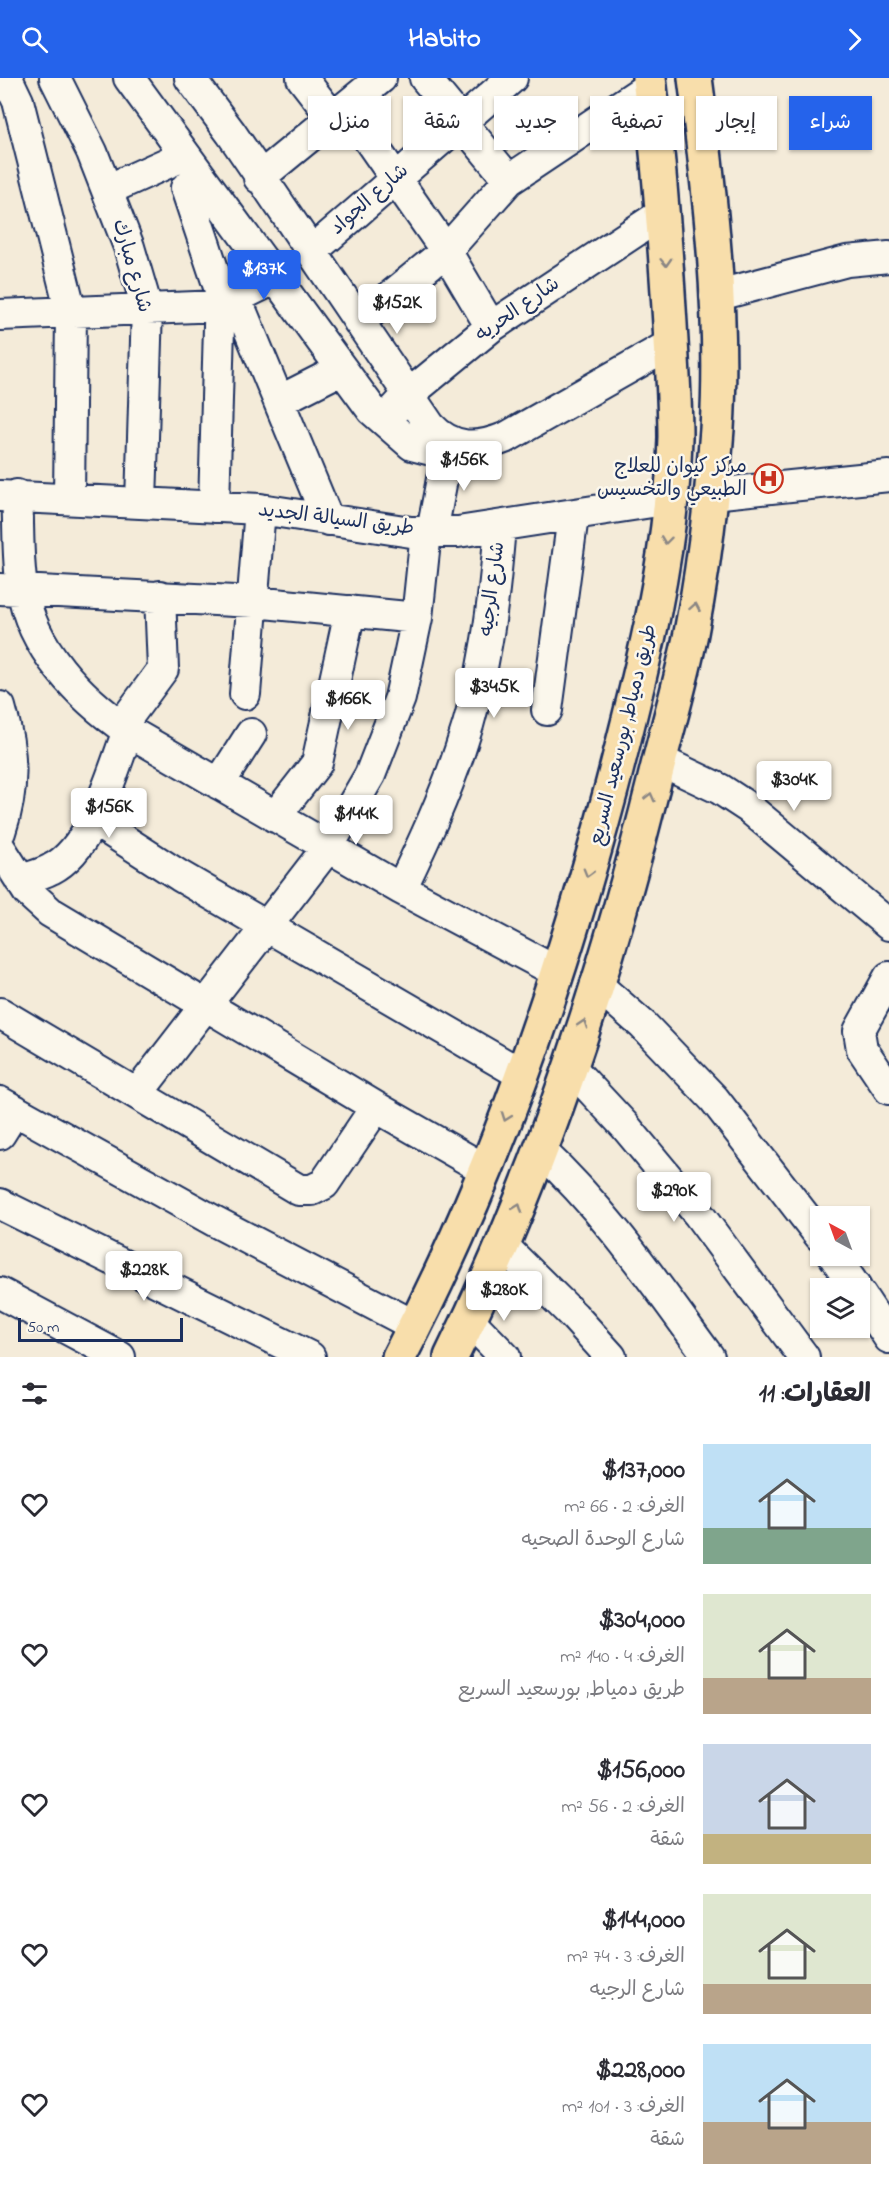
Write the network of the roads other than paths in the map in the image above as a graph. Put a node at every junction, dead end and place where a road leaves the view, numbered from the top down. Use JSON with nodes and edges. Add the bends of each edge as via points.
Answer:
{"nodes":[{"id":1,"x":129,"y":78,"type":"edge"},
{"id":2,"x":190,"y":78,"type":"edge"},
{"id":3,"x":302,"y":78,"type":"edge"},
{"id":4,"x":381,"y":78,"type":"edge"},
{"id":5,"x":425,"y":78,"type":"edge"},
{"id":6,"x":512,"y":78,"type":"edge"},
{"id":7,"x":703,"y":79,"type":"edge"},
{"id":8,"x":60,"y":80,"type":"edge"},
{"id":9,"x":650,"y":82,"type":"edge"},
{"id":10,"x":9,"y":94,"type":"edge"},
{"id":11,"x":322,"y":96,"type":"edge"},
{"id":12,"x":359,"y":96,"type":"edge"},
{"id":13,"x":440,"y":96,"type":"edge"},
{"id":14,"x":703,"y":96,"type":"edge"},
{"id":15,"x":482,"y":103,"type":"edge"},
{"id":16,"x":308,"y":138,"type":"edge"},
{"id":17,"x":482,"y":147,"type":"edge"},
{"id":18,"x":373,"y":150,"type":"edge"},
{"id":19,"x":427,"y":150,"type":"edge"},
{"id":20,"x":658,"y":150,"type":"edge"},
{"id":21,"x":704,"y":150,"type":"edge"},
{"id":22,"x":185,"y":155,"type":"junction"},
{"id":23,"x":396,"y":176,"type":"junction"},
{"id":24,"x":259,"y":178,"type":"junction"},
{"id":25,"x":509,"y":180,"type":"junction"},
{"id":26,"x":186,"y":188,"type":"dead end"},
{"id":27,"x":107,"y":190,"type":"junction"},
{"id":28,"x":663,"y":213,"type":"junction"},
{"id":29,"x":446,"y":250,"type":"junction"},
{"id":30,"x":311,"y":252,"type":"junction"},
{"id":31,"x":889,"y":257,"type":"edge"},
{"id":32,"x":276,"y":278,"type":"junction"},
{"id":33,"x":715,"y":297,"type":"junction"},
{"id":34,"x":228,"y":302,"type":"junction"},
{"id":35,"x":147,"y":308,"type":"junction"},
{"id":36,"x":71,"y":312,"type":"junction"},
{"id":37,"x":0,"y":315,"type":"edge"},
{"id":38,"x":359,"y":322,"type":"junction"},
{"id":39,"x":491,"y":327,"type":"junction"},
{"id":40,"x":671,"y":344,"type":"junction"},
{"id":41,"x":342,"y":369,"type":"junction"},
{"id":42,"x":408,"y":395,"type":"junction"},
{"id":43,"x":279,"y":401,"type":"junction"},
{"id":44,"x":384,"y":421,"type":"junction"},
{"id":45,"x":448,"y":448,"type":"junction"},
{"id":46,"x":889,"y":476,"type":"edge"},
{"id":47,"x":712,"y":494,"type":"junction"},
{"id":48,"x":9,"y":496,"type":"edge"},
{"id":49,"x":69,"y":498,"type":"junction"},
{"id":50,"x":671,"y":499,"type":"junction"},
{"id":51,"x":141,"y":502,"type":"junction"},
{"id":52,"x":214,"y":507,"type":"junction"},
{"id":53,"x":260,"y":509,"type":"junction"},
{"id":54,"x":573,"y":516,"type":"junction"},
{"id":55,"x":328,"y":520,"type":"junction"},
{"id":56,"x":500,"y":526,"type":"junction"},
{"id":57,"x":429,"y":532,"type":"junction"},
{"id":58,"x":11,"y":589,"type":"edge"},
{"id":59,"x":160,"y":597,"type":"junction"},
{"id":60,"x":254,"y":602,"type":"junction"},
{"id":61,"x":350,"y":611,"type":"junction"},
{"id":62,"x":417,"y":618,"type":"junction"},
{"id":63,"x":245,"y":694,"type":"dead end"},
{"id":64,"x":0,"y":707,"type":"edge"},
{"id":65,"x":547,"y":710,"type":"dead end"},
{"id":66,"x":124,"y":729,"type":"junction"},
{"id":67,"x":251,"y":734,"type":"dead end"},
{"id":68,"x":660,"y":760,"type":"junction"},
{"id":69,"x":219,"y":784,"type":"junction"},
{"id":70,"x":275,"y":817,"type":"junction"},
{"id":71,"x":93,"y":820,"type":"junction"},
{"id":72,"x":601,"y":826,"type":"junction"},
{"id":73,"x":0,"y":832,"type":"edge"},
{"id":74,"x":640,"y":838,"type":"junction"},
{"id":75,"x":328,"y":847,"type":"junction"},
{"id":76,"x":0,"y":848,"type":"edge"},
{"id":77,"x":20,"y":880,"type":"junction"},
{"id":78,"x":401,"y":889,"type":"junction"},
{"id":79,"x":577,"y":914,"type":"junction"},
{"id":80,"x":889,"y":925,"type":"edge"},
{"id":81,"x":615,"y":926,"type":"junction"},
{"id":82,"x":266,"y":927,"type":"junction"},
{"id":83,"x":557,"y":972,"type":"junction"},
{"id":84,"x":889,"y":977,"type":"edge"},
{"id":85,"x":596,"y":984,"type":"junction"},
{"id":86,"x":206,"y":1005,"type":"junction"},
{"id":87,"x":0,"y":1012,"type":"edge"},
{"id":88,"x":570,"y":1067,"type":"junction"},
{"id":89,"x":521,"y":1074,"type":"junction"},
{"id":90,"x":889,"y":1089,"type":"edge"},
{"id":91,"x":137,"y":1094,"type":"junction"},
{"id":92,"x":376,"y":1107,"type":"junction"},
{"id":93,"x":5,"y":1115,"type":"edge"},
{"id":94,"x":540,"y":1150,"type":"junction"},
{"id":95,"x":486,"y":1170,"type":"junction"},
{"id":96,"x":0,"y":1204,"type":"edge"},
{"id":97,"x":810,"y":1223,"type":"edge"},
{"id":98,"x":504,"y":1247,"type":"junction"},
{"id":99,"x":0,"y":1293,"type":"edge"},
{"id":100,"x":870,"y":1309,"type":"edge"},
{"id":101,"x":469,"y":1320,"type":"junction"},
{"id":102,"x":415,"y":1326,"type":"junction"},
{"id":103,"x":889,"y":1338,"type":"edge"},
{"id":104,"x":120,"y":1357,"type":"edge"},
{"id":105,"x":310,"y":1357,"type":"edge"},
{"id":106,"x":399,"y":1357,"type":"edge"},
{"id":107,"x":451,"y":1357,"type":"edge"},
{"id":108,"x":506,"y":1357,"type":"edge"},
{"id":109,"x":611,"y":1357,"type":"edge"},
{"id":110,"x":709,"y":1357,"type":"edge"},
{"id":111,"x":804,"y":1357,"type":"edge"}],
"edges":[{"from":1,"to":22,"type":"street"},
{"from":2,"to":24,"type":"street"},
{"from":3,"to":11,"type":"street"},
{"from":4,"to":12,"type":"street"},
{"from":5,"to":13,"type":"street"},
{"from":6,"to":15,"type":"street","name":"شارع الجواد"},
{"from":7,"to":14,"type":"highway","name":"طريق دمياط, بورسعيد السريع"},
{"from":8,"to":10,"type":"street"},
{"from":8,"to":27,"type":"street","name":"شارع مبارك"},
{"from":9,"to":25,"type":"street"},
{"from":10,"to":36,"type":"street"},
{"from":16,"to":24,"type":"street"},
{"from":17,"to":25,"type":"street"},
{"from":18,"to":23,"type":"street"},
{"from":19,"to":23,"type":"street","name":"شارع الجواد"},
{"from":20,"to":28,"type":"highway","name":"طريق دمياط, بورسعيد السريع"},
{"from":21,"to":33,"type":"highway","name":"طريق دمياط, بورسعيد السريع"},
{"from":22,"to":27,"type":"street"},
{"from":22,"to":32,"type":"street"},
{"from":23,"to":29,"type":"street"},
{"from":23,"to":30,"type":"street","name":"شارع الجواد"},
{"from":24,"to":30,"type":"street"},
{"from":25,"to":29,"type":"street"},
{"from":26,"to":34,"type":"street"},
{"from":27,"to":35,"type":"street","name":"شارع مبارك"},
{"from":28,"to":39,"type":"street","name":"شارع الحريه"},
{"from":28,"to":40,"type":"highway","name":"طريق دمياط, بورسعيد السريع","one_way":true},
{"from":29,"to":38,"type":"street"},
{"from":29,"to":39,"type":"street"},
{"from":30,"to":38,"type":"street"},
{"from":31,"to":33,"type":"street","via":[[847,261]]},
{"from":32,"to":34,"type":"street"},
{"from":32,"to":41,"type":"street"},
{"from":33,"to":47,"type":"highway","name":"طريق دمياط, بورسعيد السريع","via":[[717,425]]},
{"from":34,"to":35,"type":"street"},
{"from":34,"to":43,"type":"street"},
{"from":34,"to":52,"type":"street"},
{"from":35,"to":36,"type":"street"},
{"from":35,"to":51,"type":"street","name":"شارع مبارك"},
{"from":36,"to":37,"type":"street"},
{"from":36,"to":49,"type":"street"},
{"from":38,"to":42,"type":"street"},
{"from":39,"to":42,"type":"street","name":"شارع الحريه"},
{"from":40,"to":45,"type":"street","via":[[507,437],[487,446]]},
{"from":40,"to":50,"type":"highway","name":"طريق دمياط, بورسعيد السريع","via":[[675,435]]},
{"from":41,"to":43,"type":"street"},
{"from":41,"to":44,"type":"street"},
{"from":42,"to":44,"type":"street","name":"شارع الحريه"},
{"from":42,"to":45,"type":"street"},
{"from":43,"to":55,"type":"street"},
{"from":44,"to":45,"type":"street","via":[[412,445]]},
{"from":45,"to":57,"type":"street"},
{"from":46,"to":47,"type":"street"},
{"from":68,"to":47,"type":"highway","name":"طريق دمياط, بورسعيد السريع","one_way":true,"via":[[691,635]]},
{"from":48,"to":49,"type":"street","name":"طريق السيالة الجديد"},
{"from":48,"to":58,"type":"street"},
{"from":49,"to":51,"type":"street","name":"طريق السيالة الجديد"},
{"from":50,"to":54,"type":"street","name":"طريق السيالة الجديد"},
{"from":50,"to":72,"type":"highway","name":"طريق دمياط, بورسعيد السريع","one_way":true,"via":[[652,628]]},
{"from":51,"to":52,"type":"street","name":"طريق السيالة الجديد"},
{"from":52,"to":53,"type":"street","name":"طريق السيالة الجديد"},
{"from":53,"to":55,"type":"street","name":"طريق السيالة الجديد"},
{"from":53,"to":60,"type":"street"},
{"from":54,"to":56,"type":"street","name":"طريق السيالة الجديد"},
{"from":54,"to":65,"type":"street"},
{"from":55,"to":57,"type":"street","name":"طريق السيالة الجديد"},
{"from":56,"to":57,"type":"street","name":"طريق السيالة الجديد"},
{"from":56,"to":78,"type":"street","name":"شارع الرجيه","via":[[494,602],[475,697],[434,820]]},
{"from":57,"to":62,"type":"street"},
{"from":58,"to":59,"type":"street"},
{"from":58,"to":66,"type":"street","via":[[50,656],[72,685]]},
{"from":59,"to":60,"type":"street"},
{"from":59,"to":66,"type":"street","via":[[163,669]]},
{"from":60,"to":61,"type":"street"},
{"from":60,"to":63,"type":"street"},
{"from":61,"to":62,"type":"street"},
{"from":61,"to":70,"type":"street","via":[[316,763]]},
{"from":62,"to":75,"type":"street","via":[[400,698],[374,764]]},
{"from":64,"to":73,"type":"street","via":[[8,734],[11,769],[9,805]]},
{"from":66,"to":69,"type":"street"},
{"from":66,"to":71,"type":"street"},
{"from":67,"to":69,"type":"street"},
{"from":74,"to":68,"type":"highway","name":"طريق دمياط, بورسعيد السريع","one_way":true},
{"from":68,"to":80,"type":"street","via":[[750,808]]},
{"from":69,"to":70,"type":"street"},
{"from":70,"to":75,"type":"street"},
{"from":71,"to":77,"type":"street","via":[[67,857],[52,869]]},
{"from":71,"to":82,"type":"street"},
{"from":72,"to":74,"type":"highway"},
{"from":72,"to":79,"type":"highway","name":"طريق دمياط, بورسعيد السريع","one_way":true},
{"from":74,"to":81,"type":"highway","name":"طريق دمياط, بورسعيد السريع"},
{"from":75,"to":78,"type":"street"},
{"from":75,"to":82,"type":"street"},
{"from":76,"to":77,"type":"street"},
{"from":77,"to":86,"type":"street","via":[[50,912]]},
{"from":78,"to":83,"type":"street"},
{"from":79,"to":81,"type":"highway"},
{"from":79,"to":83,"type":"highway","name":"طريق دمياط, بورسعيد السريع"},
{"from":81,"to":85,"type":"highway","name":"طريق دمياط, بورسعيد السريع"},
{"from":82,"to":86,"type":"street"},
{"from":82,"to":89,"type":"street"},
{"from":83,"to":89,"type":"highway","name":"طريق دمياط, بورسعيد السريع"},
{"from":84,"to":90,"type":"street","via":[[859,1031],[862,1049]]},
{"from":88,"to":85,"type":"highway","name":"طريق دمياط, بورسعيد السريع","one_way":true},
{"from":85,"to":97,"type":"street","via":[[643,1025],[714,1099]]},
{"from":86,"to":91,"type":"street"},
{"from":86,"to":92,"type":"street"},
{"from":87,"to":91,"type":"street"},
{"from":88,"to":94,"type":"highway","name":"طريق دمياط, بورسعيد السريع"},
{"from":88,"to":111,"type":"street","via":[[680,1191]]},
{"from":89,"to":95,"type":"highway","name":"طريق دمياط, بورسعيد السريع","one_way":true},
{"from":91,"to":92,"type":"street","via":[[299,1190],[312,1190],[324,1184]]},
{"from":92,"to":95,"type":"street"},
{"from":93,"to":102,"type":"street"},
{"from":98,"to":94,"type":"highway","name":"طريق دمياط, بورسعيد السريع","one_way":true},
{"from":94,"to":110,"type":"street","via":[[615,1230]]},
{"from":95,"to":102,"type":"highway","name":"طريق دمياط, بورسعيد السريع"},
{"from":96,"to":105,"type":"street"},
{"from":98,"to":101,"type":"highway","name":"طريق دمياط, بورسعيد السريع"},
{"from":98,"to":109,"type":"street"},
{"from":99,"to":104,"type":"street"},
{"from":100,"to":103,"type":"street"},
{"from":101,"to":107,"type":"highway","name":"طريق دمياط, بورسعيد السريع"},
{"from":101,"to":108,"type":"street"},
{"from":102,"to":106,"type":"highway","name":"طريق دمياط, بورسعيد السريع"}]}
